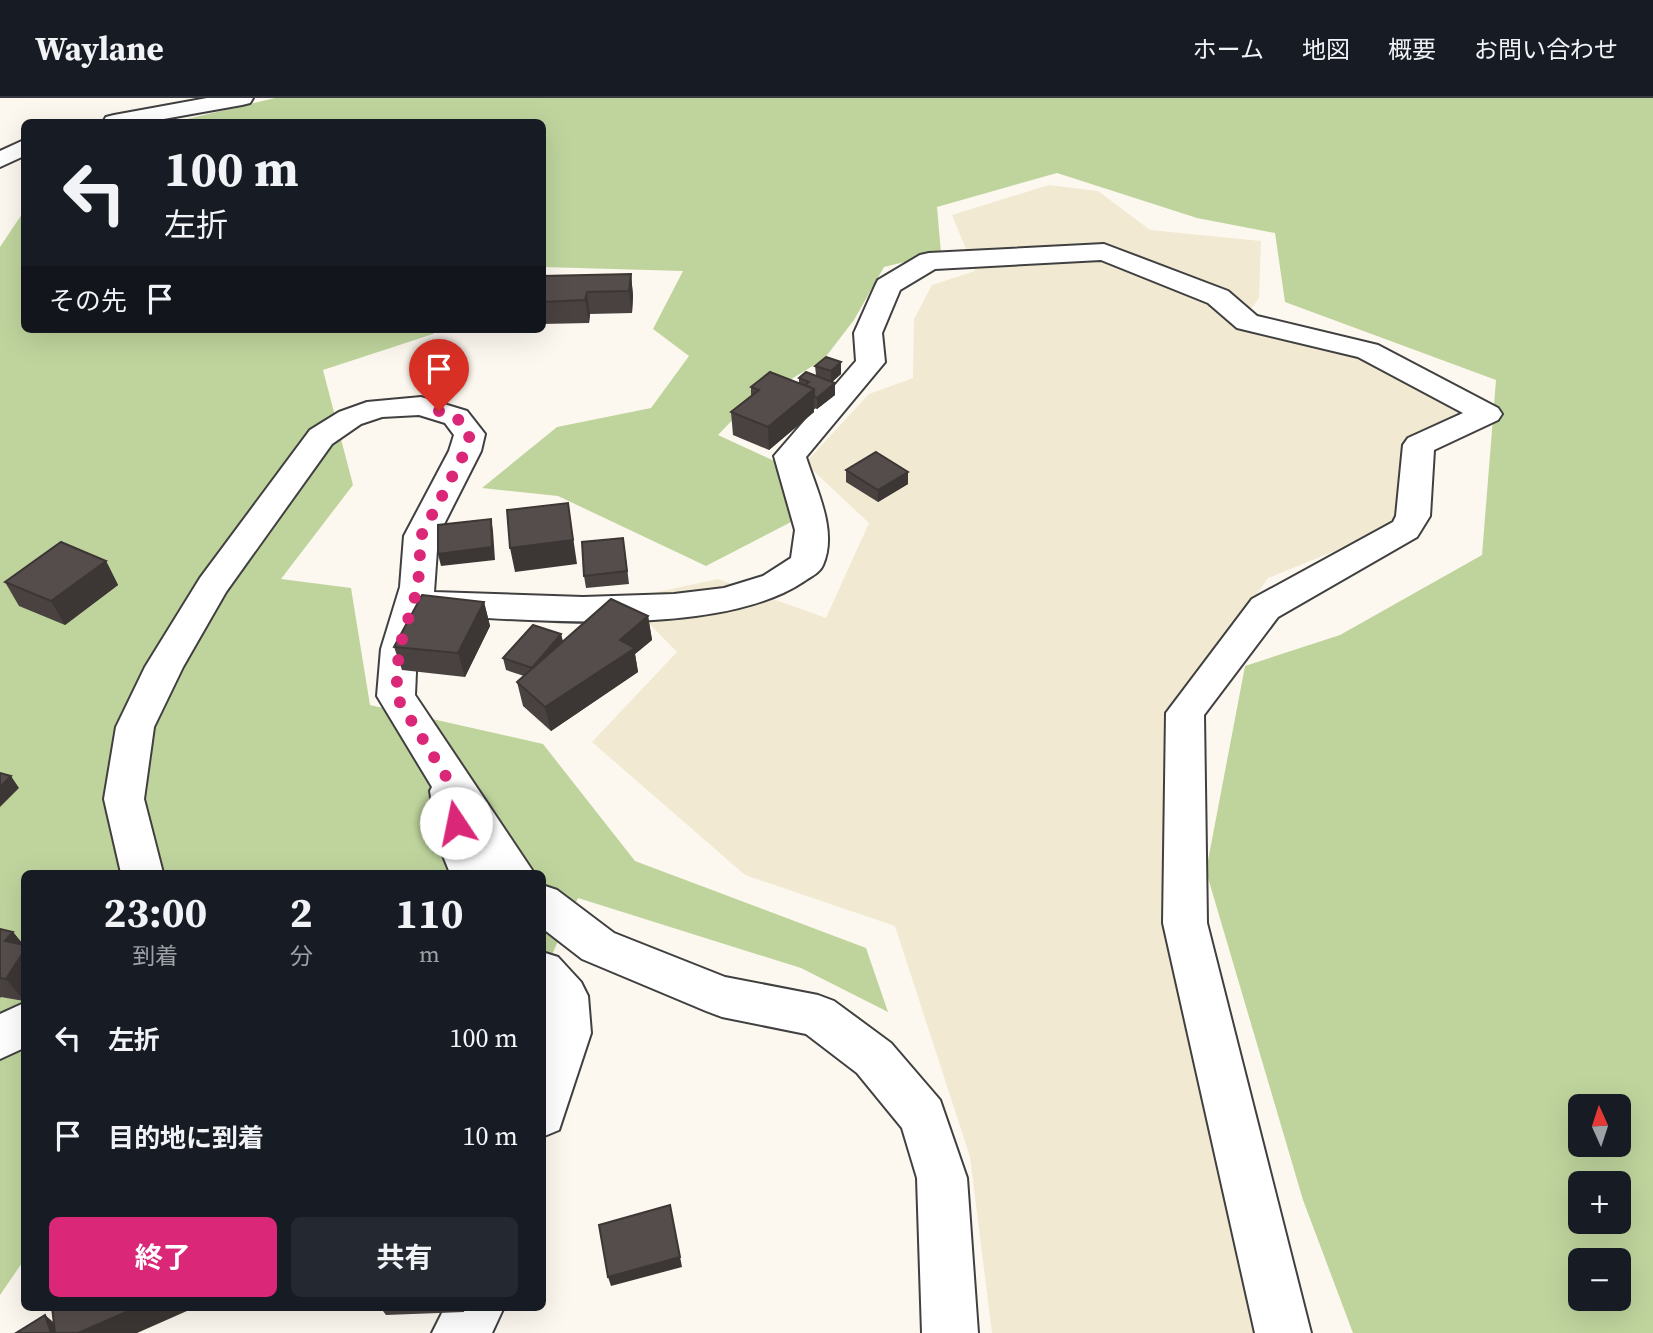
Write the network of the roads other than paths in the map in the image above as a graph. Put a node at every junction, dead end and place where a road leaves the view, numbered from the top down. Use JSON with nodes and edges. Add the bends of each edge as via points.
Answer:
{"nodes":[{"id":1,"x":242,"y":98,"type":"edge"},
{"id":2,"x":130,"y":119,"type":"edge"},
{"id":3,"x":21,"y":149,"type":"edge"},
{"id":4,"x":0,"y":160,"type":"edge"},
{"id":5,"x":413,"y":603,"type":"junction"},
{"id":6,"x":447,"y":778,"type":"junction"},
{"id":7,"x":141,"y":870,"type":"edge"},
{"id":8,"x":470,"y":870,"type":"edge"},
{"id":9,"x":511,"y":870,"type":"edge"},
{"id":10,"x":546,"y":906,"type":"edge"},
{"id":11,"x":546,"y":975,"type":"edge"},
{"id":12,"x":21,"y":1026,"type":"edge"},
{"id":13,"x":0,"y":1038,"type":"edge"},
{"id":14,"x":546,"y":1101,"type":"edge"},
{"id":15,"x":474,"y":1311,"type":"edge"},
{"id":16,"x":460,"y":1333,"type":"edge"},
{"id":17,"x":950,"y":1333,"type":"edge"},
{"id":18,"x":1283,"y":1333,"type":"edge"}],
"edges":[{"from":1,"to":2,"type":"street"},
{"from":3,"to":4,"type":"street"},
{"from":5,"to":6,"type":"street","via":[[399,649],[396,696]]},
{"from":5,"to":7,"type":"street","via":[[421,536],[470,434],[456,417],[421,406],[378,408],[350,418],[321,437],[212,586],[164,667],[135,727],[124,799]]},
{"from":5,"to":18,"type":"street","via":[[583,609],[674,606],[727,600],[775,584],[807,563],[812,530],[790,456],[871,362],[868,333],[888,286],[929,261],[1104,252],[1217,297],[1247,322],[1368,351],[1487,414],[1419,445],[1413,516],[1405,529],[1265,608],[1185,713],[1185,923]]},
{"from":6,"to":8,"type":"street","via":[[460,846]]},
{"from":6,"to":9,"type":"street"},
{"from":10,"to":17,"type":"street","via":[[598,946],[722,997],[818,1016],[874,1058],[923,1116],[942,1178]]},
{"from":11,"to":14,"type":"street","via":[[565,996],[567,1033]]},
{"from":12,"to":13,"type":"street"},
{"from":15,"to":16,"type":"street"}]}
